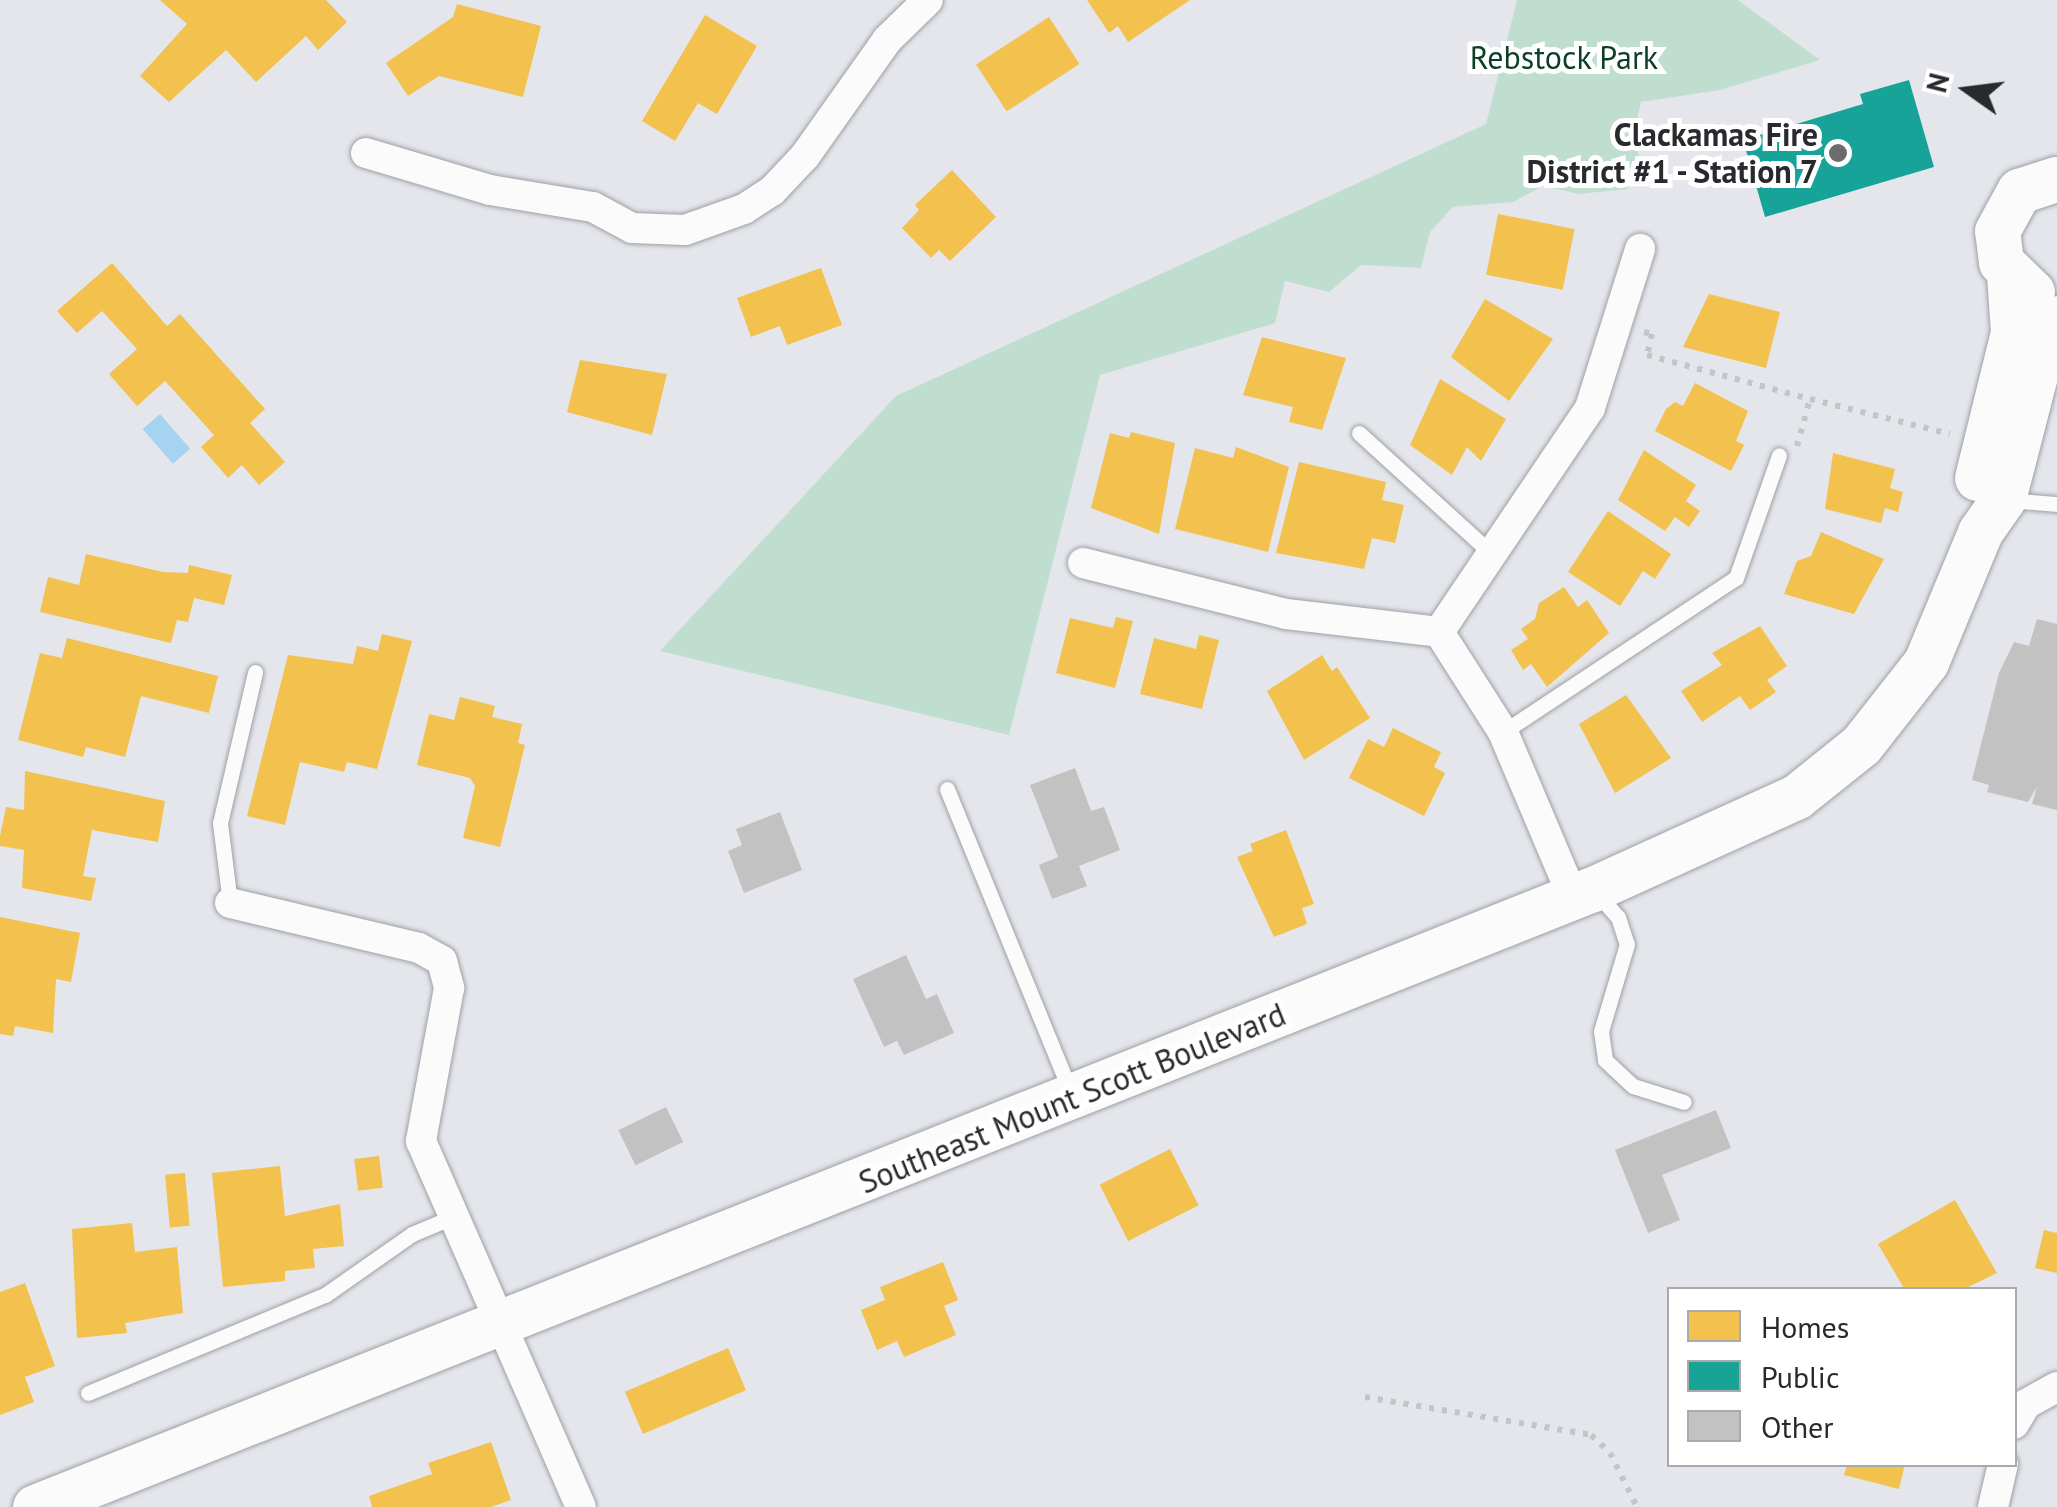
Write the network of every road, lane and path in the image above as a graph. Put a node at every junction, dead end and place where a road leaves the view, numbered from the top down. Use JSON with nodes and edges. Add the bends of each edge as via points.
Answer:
{"nodes":[{"id":1,"x":928,"y":0,"type":"edge"},
{"id":2,"x":366,"y":153,"type":"dead end"},
{"id":3,"x":2049,"y":172,"type":"edge"},
{"id":4,"x":1640,"y":249,"type":"dead end"},
{"id":5,"x":2009,"y":275,"type":"junction"},
{"id":6,"x":2057,"y":296,"type":"edge"},
{"id":7,"x":2057,"y":318,"type":"edge"},
{"id":8,"x":1620,"y":326,"type":"junction"},
{"id":9,"x":1810,"y":399,"type":"junction"},
{"id":10,"x":1359,"y":433,"type":"dead end"},
{"id":11,"x":1985,"y":443,"type":"junction"},
{"id":12,"x":1780,"y":454,"type":"joint"},
{"id":13,"x":2057,"y":504,"type":"edge"},
{"id":14,"x":1992,"y":515,"type":"junction"},
{"id":15,"x":1491,"y":553,"type":"junction"},
{"id":16,"x":1083,"y":563,"type":"dead end"},
{"id":17,"x":1439,"y":632,"type":"junction"},
{"id":18,"x":256,"y":672,"type":"dead end"},
{"id":19,"x":1504,"y":732,"type":"junction"},
{"id":20,"x":946,"y":789,"type":"dead end"},
{"id":21,"x":1583,"y":893,"type":"junction"},
{"id":22,"x":230,"y":904,"type":"joint"},
{"id":23,"x":1074,"y":1098,"type":"junction"},
{"id":24,"x":1684,"y":1102,"type":"dead end"},
{"id":25,"x":450,"y":1218,"type":"junction"},
{"id":26,"x":499,"y":1325,"type":"junction"},
{"id":27,"x":2057,"y":1387,"type":"edge"},
{"id":28,"x":88,"y":1393,"type":"dead end"},
{"id":29,"x":1365,"y":1396,"type":"dead end"},
{"id":30,"x":2017,"y":1419,"type":"edge"},
{"id":31,"x":2002,"y":1467,"type":"edge"},
{"id":32,"x":35,"y":1507,"type":"edge"},
{"id":33,"x":581,"y":1507,"type":"edge"},
{"id":34,"x":1637,"y":1507,"type":"edge"},
{"id":35,"x":1993,"y":1507,"type":"edge"}],
"edges":[{"from":1,"to":2,"type":"street","via":[[887,40],[805,156],[772,191],[744,210],[685,230],[632,228],[593,207],[490,190]]},
{"from":3,"to":5,"type":"main road","name":"Southeast Mount Scott Boulevard","via":[[2000,216],[1997,246]]},
{"from":4,"to":8,"type":"street"},
{"from":5,"to":6,"type":"main road","via":[[2034,293]]},
{"from":5,"to":11,"type":"main road","name":"Southeast Mount Scott Boulevard","via":[[2013,332]]},
{"from":7,"to":14,"type":"main road","name":"Southeast Mount Scott Boulevard","via":[[2044,341]]},
{"from":8,"to":9,"type":"path","via":[[1652,334],[1647,355]]},
{"from":8,"to":15,"type":"street","via":[[1590,408]]},
{"from":9,"to":11,"type":"path"},
{"from":9,"to":12,"type":"path","via":[[1797,447]]},
{"from":10,"to":15,"type":"lane"},
{"from":11,"to":14,"type":"main road","name":"Southeast Mount Scott Boulevard","via":[[1973,493]]},
{"from":12,"to":19,"type":"lane","via":[[1736,578]]},
{"from":13,"to":14,"type":"lane"},
{"from":14,"to":21,"type":"main road","name":"Southeast Mount Scott Boulevard","via":[[1926,662],[1861,744],[1754,821]]},
{"from":15,"to":17,"type":"street"},
{"from":16,"to":17,"type":"street","via":[[1286,614]]},
{"from":17,"to":19,"type":"street"},
{"from":18,"to":22,"type":"lane","via":[[220,823]]},
{"from":19,"to":21,"type":"street"},
{"from":20,"to":23,"type":"lane"},
{"from":21,"to":23,"type":"main road","name":"Southeast Mount Scott Boulevard"},
{"from":21,"to":24,"type":"lane","via":[[1618,917],[1626,944],[1602,1031],[1605,1060],[1633,1086]]},
{"from":22,"to":25,"type":"street","via":[[419,948],[442,961],[450,988],[421,1141]]},
{"from":23,"to":26,"type":"main road","name":"Southeast Mount Scott Boulevard"},
{"from":25,"to":26,"type":"street"},
{"from":25,"to":28,"type":"lane","via":[[412,1234],[326,1295]]},
{"from":26,"to":32,"type":"main road","name":"Southeast Mount Scott Boulevard"},
{"from":26,"to":33,"type":"street"},
{"from":27,"to":30,"type":"street","via":[[2026,1404]]},
{"from":29,"to":34,"type":"path","via":[[1591,1435],[1610,1452]]},
{"from":31,"to":35,"type":"street"}]}
